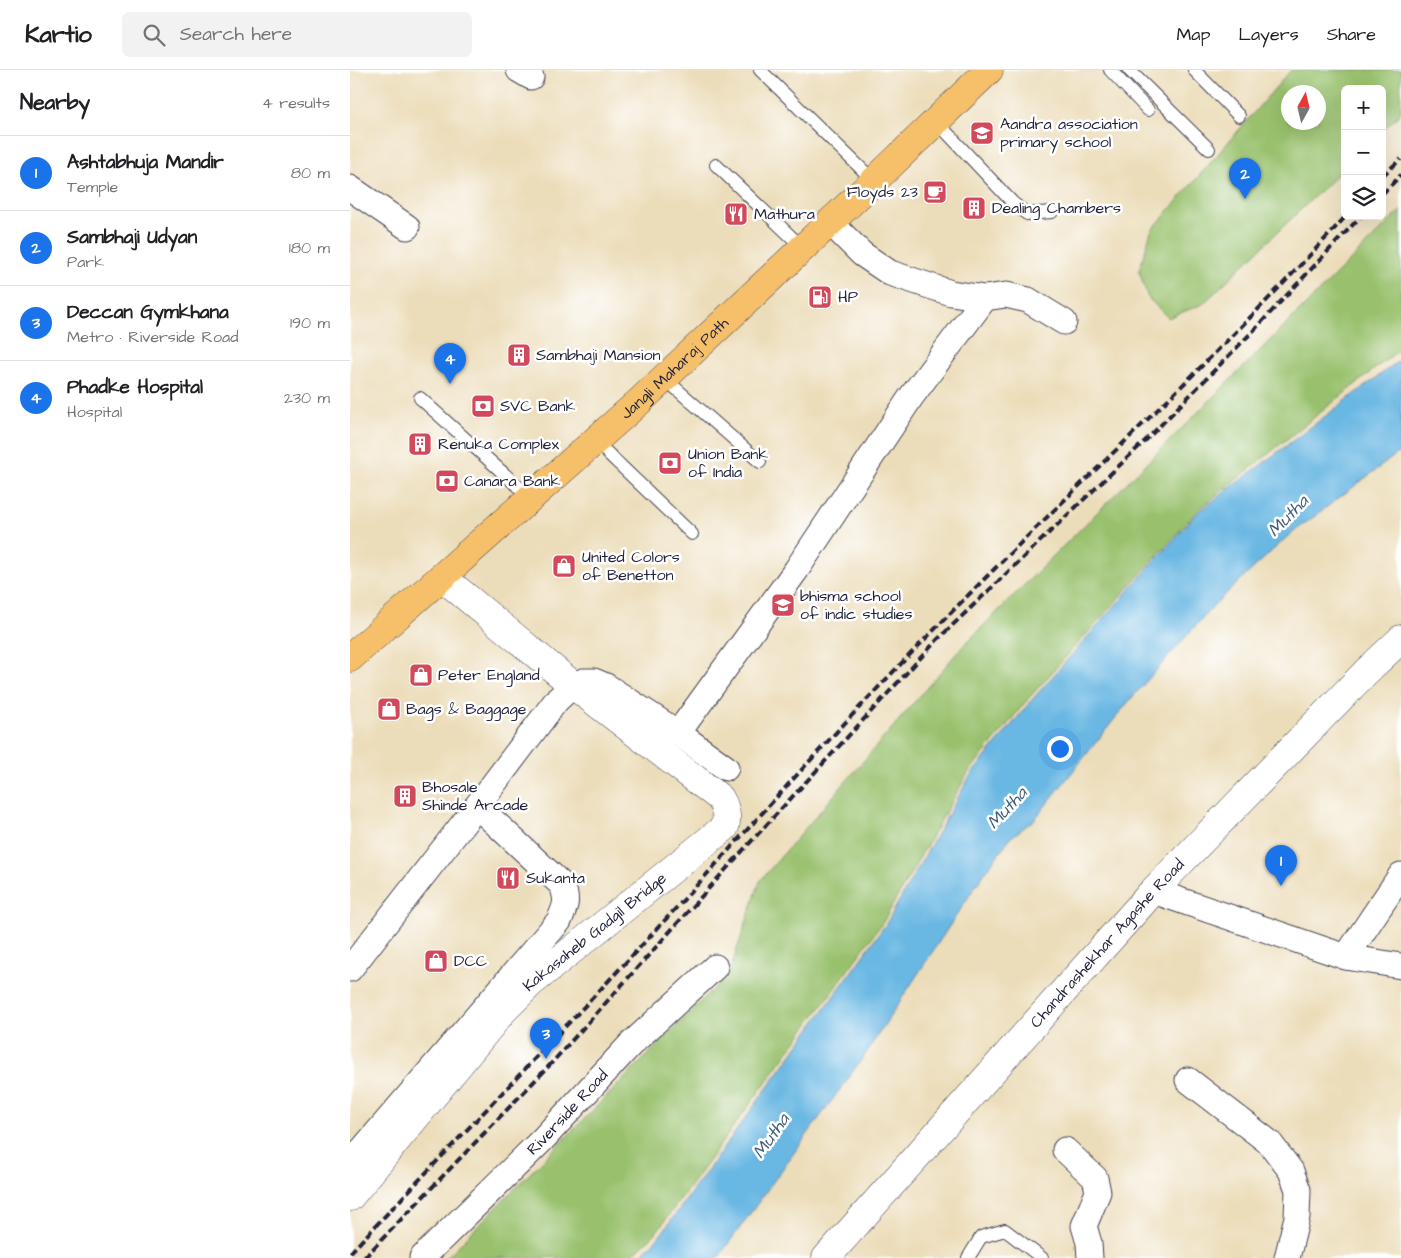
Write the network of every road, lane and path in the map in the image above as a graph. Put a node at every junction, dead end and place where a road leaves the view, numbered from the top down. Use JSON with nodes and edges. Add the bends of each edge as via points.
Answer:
{"nodes":[{"id":1,"x":760,"y":70,"type":"edge"},
{"id":2,"x":989,"y":70,"type":"edge"},
{"id":3,"x":1110,"y":70,"type":"edge"},
{"id":4,"x":1130,"y":70,"type":"edge"},
{"id":5,"x":1194,"y":70,"type":"edge"},
{"id":6,"x":1148,"y":110,"type":"dead end"},
{"id":7,"x":1239,"y":116,"type":"dead end"},
{"id":8,"x":936,"y":122,"type":"junction"},
{"id":9,"x":1209,"y":149,"type":"dead end"},
{"id":10,"x":716,"y":165,"type":"dead end"},
{"id":11,"x":874,"y":181,"type":"junction"},
{"id":12,"x":350,"y":188,"type":"edge"},
{"id":13,"x":1052,"y":212,"type":"dead end"},
{"id":14,"x":830,"y":222,"type":"junction"},
{"id":15,"x":407,"y":227,"type":"dead end"},
{"id":16,"x":804,"y":248,"type":"junction"},
{"id":17,"x":985,"y":298,"type":"junction"},
{"id":18,"x":1064,"y":322,"type":"dead end"},
{"id":19,"x":664,"y":378,"type":"junction"},
{"id":20,"x":420,"y":398,"type":"dead end"},
{"id":21,"x":594,"y":441,"type":"junction"},
{"id":22,"x":760,"y":462,"type":"dead end"},
{"id":23,"x":531,"y":498,"type":"junction"},
{"id":24,"x":692,"y":534,"type":"dead end"},
{"id":25,"x":442,"y":577,"type":"junction"},
{"id":26,"x":1401,"y":639,"type":"edge"},
{"id":27,"x":350,"y":658,"type":"edge"},
{"id":28,"x":581,"y":691,"type":"junction"},
{"id":29,"x":678,"y":734,"type":"junction"},
{"id":30,"x":726,"y":768,"type":"dead end"},
{"id":31,"x":477,"y":806,"type":"junction"},
{"id":32,"x":1401,"y":875,"type":"edge"},
{"id":33,"x":1153,"y":891,"type":"junction"},
{"id":34,"x":1346,"y":957,"type":"junction"},
{"id":35,"x":1401,"y":966,"type":"edge"},
{"id":36,"x":715,"y":967,"type":"dead end"},
{"id":37,"x":350,"y":969,"type":"edge"},
{"id":38,"x":1188,"y":1080,"type":"dead end"},
{"id":39,"x":1065,"y":1150,"type":"dead end"},
{"id":40,"x":350,"y":1164,"type":"edge"},
{"id":41,"x":350,"y":1196,"type":"edge"},
{"id":42,"x":422,"y":1258,"type":"edge"},
{"id":43,"x":826,"y":1258,"type":"edge"},
{"id":44,"x":968,"y":1258,"type":"edge"},
{"id":45,"x":1042,"y":1258,"type":"edge"},
{"id":46,"x":1090,"y":1258,"type":"edge"},
{"id":47,"x":1287,"y":1258,"type":"edge"}],
"edges":[{"from":1,"to":11,"type":"lane"},
{"from":2,"to":8,"type":"main road","name":"Jangli Maharaj Path"},
{"from":3,"to":6,"type":"lane"},
{"from":4,"to":9,"type":"lane"},
{"from":5,"to":7,"type":"lane"},
{"from":8,"to":11,"type":"main road","name":"Jangli Maharaj Path"},
{"from":8,"to":13,"type":"lane","via":[[1027,214]]},
{"from":10,"to":16,"type":"lane"},
{"from":11,"to":14,"type":"main road","name":"Jangli Maharaj Path"},
{"from":12,"to":15,"type":"street"},
{"from":14,"to":16,"type":"main road","name":"Jangli Maharaj Path"},
{"from":14,"to":17,"type":"street","via":[[862,254],[890,273],[951,293]]},
{"from":16,"to":19,"type":"main road","name":"Jangli Maharaj Path"},
{"from":17,"to":18,"type":"street","via":[[1006,295],[1028,300]]},
{"from":17,"to":29,"type":"street","via":[[911,397],[797,569]]},
{"from":19,"to":21,"type":"main road","name":"Jangli Maharaj Path"},
{"from":19,"to":22,"type":"lane"},
{"from":20,"to":23,"type":"lane"},
{"from":21,"to":23,"type":"main road","name":"Jangli Maharaj Path"},
{"from":21,"to":24,"type":"lane"},
{"from":23,"to":25,"type":"main road","name":"Jangli Maharaj Path"},
{"from":25,"to":27,"type":"main road","name":"Jangli Maharaj Path"},
{"from":25,"to":28,"type":"street"},
{"from":26,"to":33,"type":"street","name":"Chandrashekhar Agashe Road"},
{"from":28,"to":29,"type":"street","via":[[583,681],[606,686]]},
{"from":28,"to":31,"type":"street","via":[[556,701]]},
{"from":28,"to":41,"type":"street","name":"Kakasaheb Gadgil Bridge","via":[[720,798],[727,819],[725,828],[532,983],[503,1011]]},
{"from":29,"to":30,"type":"street"},
{"from":31,"to":37,"type":"street"},
{"from":31,"to":40,"type":"street","via":[[562,885],[567,898],[565,908],[559,920]]},
{"from":32,"to":34,"type":"street"},
{"from":33,"to":34,"type":"street"},
{"from":33,"to":43,"type":"street","name":"Chandrashekhar Agashe Road"},
{"from":34,"to":35,"type":"street"},
{"from":36,"to":42,"type":"street","name":"Riverside Road","via":[[630,1045],[542,1140]]},
{"from":38,"to":47,"type":"street","via":[[1270,1142],[1291,1172],[1298,1190],[1297,1217]]},
{"from":39,"to":46,"type":"street","via":[[1095,1178],[1098,1192],[1084,1226]]},
{"from":44,"to":45,"type":"lane","via":[[981,1237],[1005,1230]]}]}
